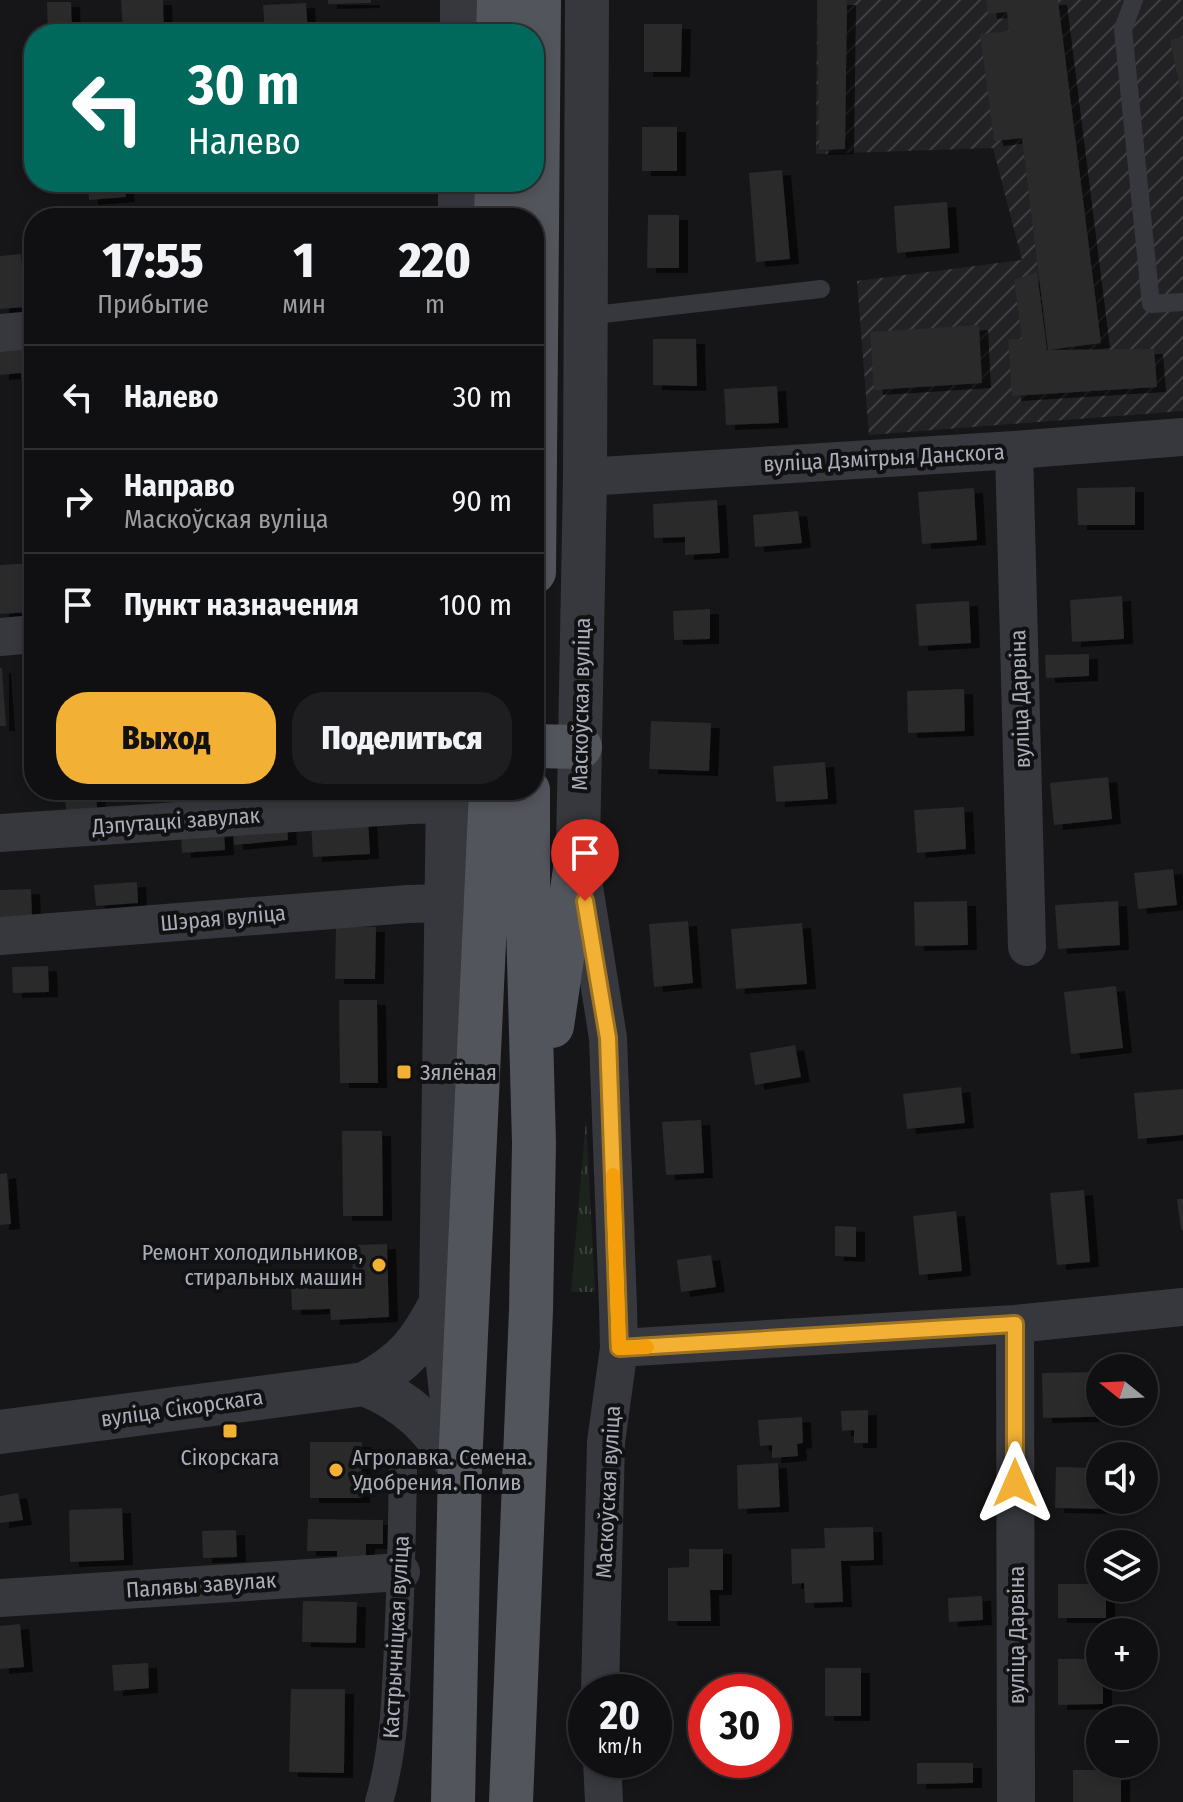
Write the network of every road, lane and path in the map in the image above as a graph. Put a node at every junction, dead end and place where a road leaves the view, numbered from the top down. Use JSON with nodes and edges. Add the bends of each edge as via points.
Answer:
{"nodes":[{"id":1,"x":462,"y":0,"type":"edge"},
{"id":2,"x":499,"y":0,"type":"edge"},
{"id":3,"x":539,"y":0,"type":"edge"},
{"id":4,"x":587,"y":0,"type":"edge"},
{"id":5,"x":1134,"y":0,"type":"edge"},
{"id":6,"x":462,"y":24,"type":"edge"},
{"id":7,"x":498,"y":24,"type":"edge"},
{"id":8,"x":539,"y":24,"type":"edge"},
{"id":9,"x":821,"y":289,"type":"dead end"},
{"id":10,"x":1183,"y":302,"type":"edge"},
{"id":11,"x":586,"y":316,"type":"junction"},
{"id":12,"x":24,"y":331,"type":"edge"},
{"id":13,"x":0,"y":333,"type":"edge"},
{"id":14,"x":1183,"y":437,"type":"edge"},
{"id":15,"x":1014,"y":450,"type":"junction"},
{"id":16,"x":585,"y":477,"type":"junction"},
{"id":17,"x":24,"y":635,"type":"edge"},
{"id":18,"x":0,"y":637,"type":"edge"},
{"id":19,"x":544,"y":746,"type":"edge"},
{"id":20,"x":580,"y":747,"type":"junction"},
{"id":21,"x":434,"y":800,"type":"edge"},
{"id":22,"x":448,"y":800,"type":"edge"},
{"id":23,"x":491,"y":800,"type":"edge"},
{"id":24,"x":528,"y":800,"type":"edge"},
{"id":25,"x":0,"y":833,"type":"edge"},
{"id":26,"x":578,"y":849,"type":"junction"},
{"id":27,"x":446,"y":903,"type":"junction"},
{"id":28,"x":0,"y":936,"type":"edge"},
{"id":29,"x":1027,"y":947,"type":"dead end"},
{"id":30,"x":534,"y":1143,"type":"junction"},
{"id":31,"x":441,"y":1303,"type":"junction"},
{"id":32,"x":1183,"y":1307,"type":"edge"},
{"id":33,"x":1015,"y":1324,"type":"junction"},
{"id":34,"x":619,"y":1348,"type":"junction"},
{"id":35,"x":365,"y":1384,"type":"junction"},
{"id":36,"x":0,"y":1432,"type":"edge"},
{"id":37,"x":460,"y":1466,"type":"junction"},
{"id":38,"x":403,"y":1471,"type":"dead end"},
{"id":39,"x":401,"y":1572,"type":"junction"},
{"id":40,"x":0,"y":1598,"type":"edge"},
{"id":41,"x":600,"y":1674,"type":"edge"},
{"id":42,"x":603,"y":1778,"type":"edge"},
{"id":43,"x":379,"y":1802,"type":"edge"},
{"id":44,"x":453,"y":1802,"type":"edge"},
{"id":45,"x":511,"y":1802,"type":"edge"},
{"id":46,"x":604,"y":1802,"type":"edge"},
{"id":47,"x":1016,"y":1802,"type":"edge"}],
"edges":[{"from":1,"to":6,"type":"street"},
{"from":2,"to":7,"type":"main road"},
{"from":3,"to":8,"type":"main road"},
{"from":4,"to":11,"type":"street","name":"Маскоўская вуліца"},
{"from":5,"to":10,"type":"lane","via":[[1123,29],[1151,304]]},
{"from":9,"to":11,"type":"lane"},
{"from":11,"to":16,"type":"street","name":"Маскоўская вуліца"},
{"from":12,"to":13,"type":"street"},
{"from":14,"to":15,"type":"street","name":"вуліца Дзмітрыя Данскога"},
{"from":15,"to":16,"type":"street","name":"вуліца Дзмітрыя Данскога"},
{"from":15,"to":29,"type":"street","name":"вуліца Дарвіна"},
{"from":16,"to":20,"type":"street","name":"Маскоўская вуліца"},
{"from":17,"to":18,"type":"street"},
{"from":19,"to":20,"type":"main road"},
{"from":20,"to":26,"type":"street","name":"Маскоўская вуліца"},
{"from":21,"to":25,"type":"street","name":"Дэпутацкі завулак"},
{"from":22,"to":27,"type":"street"},
{"from":23,"to":37,"type":"main road"},
{"from":24,"to":30,"type":"main road"},
{"from":26,"to":30,"type":"main road"},
{"from":26,"to":34,"type":"street","name":"Маскоўская вуліца","via":[[608,1038]]},
{"from":27,"to":28,"type":"street","name":"Шэрая вуліца"},
{"from":27,"to":31,"type":"street"},
{"from":30,"to":45,"type":"main road"},
{"from":31,"to":35,"type":"street","name":"вуліца Сікорскага","via":[[416,1345]]},
{"from":31,"to":37,"type":"street"},
{"from":32,"to":33,"type":"street"},
{"from":33,"to":34,"type":"street"},
{"from":33,"to":47,"type":"street","name":"вуліца Дарвіна"},
{"from":34,"to":41,"type":"street","name":"Маскоўская вуліца","via":[[606,1442]]},
{"from":35,"to":36,"type":"street","name":"вуліца Сікорскага"},
{"from":35,"to":37,"type":"street","via":[[422,1419]]},
{"from":37,"to":44,"type":"main road"},
{"from":38,"to":39,"type":"street","name":"Кастрычніцкая вуліца"},
{"from":39,"to":40,"type":"street","name":"Палявы завулак"},
{"from":39,"to":43,"type":"street","name":"Кастрычніцкая вуліца","via":[[395,1713]]},
{"from":42,"to":46,"type":"street"}]}
